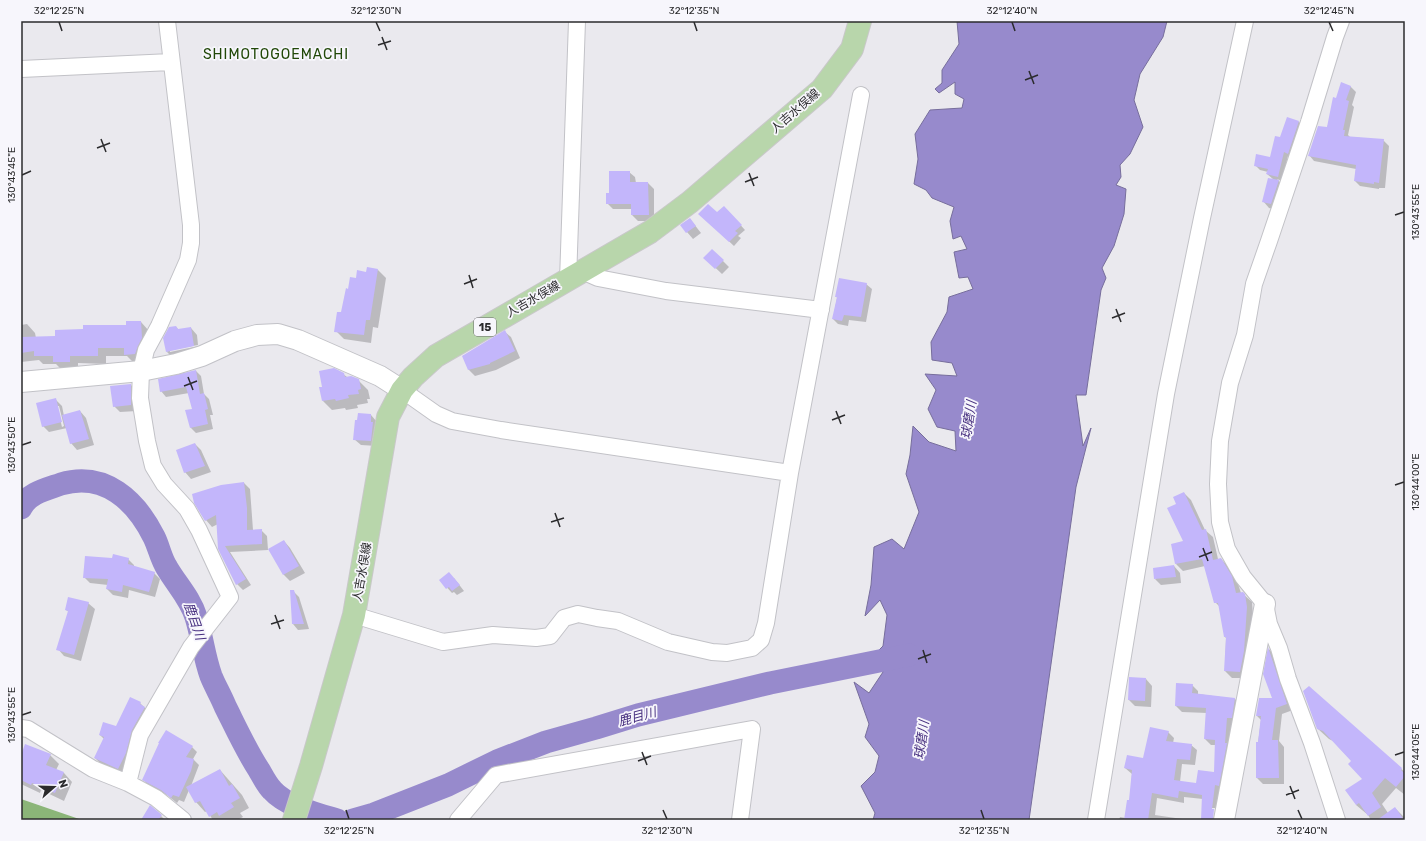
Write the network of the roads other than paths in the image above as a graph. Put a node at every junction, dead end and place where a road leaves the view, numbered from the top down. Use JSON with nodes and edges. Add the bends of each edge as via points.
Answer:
{"nodes":[{"id":1,"x":166,"y":21,"type":"edge"},
{"id":2,"x":577,"y":21,"type":"edge"},
{"id":3,"x":860,"y":21,"type":"edge"},
{"id":4,"x":1245,"y":21,"type":"edge"},
{"id":5,"x":1341,"y":21,"type":"edge"},
{"id":6,"x":171,"y":62,"type":"junction"},
{"id":7,"x":21,"y":69,"type":"edge"},
{"id":8,"x":862,"y":95,"type":"dead end"},
{"id":9,"x":575,"y":276,"type":"junction"},
{"id":10,"x":821,"y":310,"type":"junction"},
{"id":11,"x":141,"y":371,"type":"junction"},
{"id":12,"x":21,"y":382,"type":"edge"},
{"id":13,"x":402,"y":390,"type":"junction"},
{"id":14,"x":790,"y":473,"type":"junction"},
{"id":15,"x":1265,"y":604,"type":"junction"},
{"id":16,"x":354,"y":615,"type":"junction"},
{"id":17,"x":21,"y":728,"type":"edge"},
{"id":18,"x":128,"y":783,"type":"junction"},
{"id":19,"x":183,"y":820,"type":"edge"},
{"id":20,"x":294,"y":820,"type":"edge"},
{"id":21,"x":458,"y":820,"type":"edge"},
{"id":22,"x":740,"y":820,"type":"edge"},
{"id":23,"x":1096,"y":820,"type":"edge"},
{"id":24,"x":1224,"y":820,"type":"edge"},
{"id":25,"x":1337,"y":820,"type":"edge"}],
"edges":[{"from":1,"to":6,"type":"street"},
{"from":2,"to":9,"type":"street"},
{"from":3,"to":9,"type":"main road","name":"人吉水俣線","number":"15","via":[[852,49],[822,89],[690,202],[650,232]]},
{"from":4,"to":23,"type":"street","via":[[1166,394]]},
{"from":5,"to":15,"type":"street","via":[[1254,284],[1245,335],[1230,383],[1220,441],[1220,522],[1227,549],[1243,578]]},
{"from":6,"to":7,"type":"street"},
{"from":6,"to":11,"type":"street","via":[[191,243],[188,260],[146,350]]},
{"from":8,"to":10,"type":"street"},
{"from":9,"to":10,"type":"street","via":[[666,291]]},
{"from":9,"to":13,"type":"main road","name":"人吉水俣線","number":"15","via":[[436,356]]},
{"from":10,"to":14,"type":"street"},
{"from":11,"to":12,"type":"street"},
{"from":11,"to":13,"type":"street","via":[[202,356],[257,334],[278,334],[298,340],[380,376]]},
{"from":11,"to":18,"type":"street","via":[[140,398],[146,442],[153,466],[164,484],[187,509],[230,597],[191,647],[140,735]]},
{"from":13,"to":14,"type":"street","via":[[436,414],[459,422],[515,433]]},
{"from":13,"to":16,"type":"main road","name":"人吉水俣線","number":"15","via":[[388,417]]},
{"from":14,"to":16,"type":"street","via":[[766,623],[761,640],[752,648],[727,653],[712,652],[668,642],[618,621],[578,614],[564,618],[550,636],[493,636],[443,642]]},
{"from":15,"to":24,"type":"street"},
{"from":15,"to":25,"type":"street","via":[[1269,624]]},
{"from":16,"to":20,"type":"main road","name":"人吉水俣線","number":"15"},
{"from":17,"to":18,"type":"street","via":[[93,769]]},
{"from":18,"to":19,"type":"street","via":[[156,798]]},
{"from":21,"to":22,"type":"street","via":[[496,776],[752,729]]}]}
